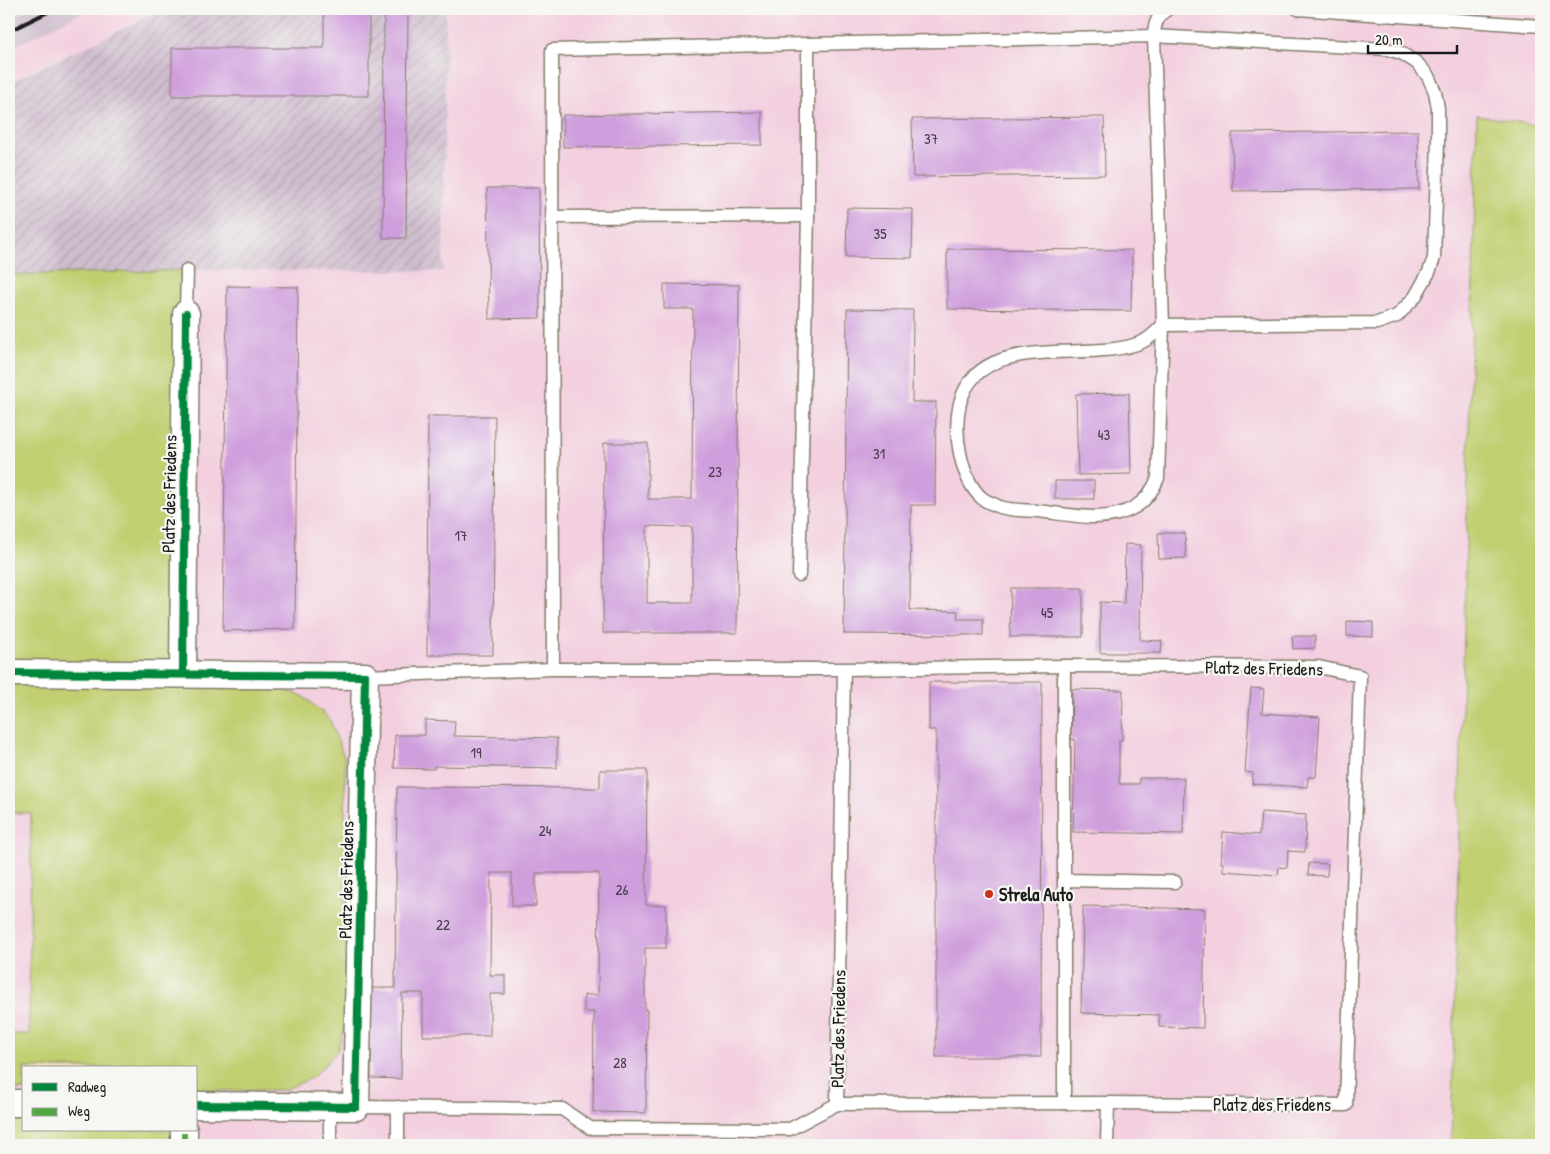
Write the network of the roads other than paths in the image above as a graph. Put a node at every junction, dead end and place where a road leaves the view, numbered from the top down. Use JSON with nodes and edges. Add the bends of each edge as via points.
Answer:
{"nodes":[{"id":1,"x":1168,"y":9,"type":"edge"},
{"id":2,"x":1298,"y":9,"type":"edge"},
{"id":3,"x":1541,"y":26,"type":"edge"},
{"id":4,"x":1154,"y":36,"type":"junction"},
{"id":5,"x":808,"y":44,"type":"junction"},
{"id":6,"x":808,"y":216,"type":"junction"},
{"id":7,"x":552,"y":217,"type":"junction"},
{"id":8,"x":187,"y":270,"type":"dead end"},
{"id":9,"x":186,"y":314,"type":"joint"},
{"id":10,"x":1162,"y":325,"type":"junction"},
{"id":11,"x":799,"y":575,"type":"dead end"},
{"id":12,"x":1064,"y":666,"type":"junction"},
{"id":13,"x":553,"y":669,"type":"junction"},
{"id":14,"x":844,"y":669,"type":"junction"},
{"id":15,"x":9,"y":673,"type":"edge"},
{"id":16,"x":183,"y":674,"type":"junction"},
{"id":17,"x":365,"y":676,"type":"junction"},
{"id":18,"x":1064,"y":880,"type":"junction"},
{"id":19,"x":1174,"y":882,"type":"dead end"},
{"id":20,"x":9,"y":1103,"type":"edge"},
{"id":21,"x":22,"y":1103,"type":"edge"},
{"id":22,"x":1064,"y":1103,"type":"junction"},
{"id":23,"x":1108,"y":1103,"type":"junction"},
{"id":24,"x":837,"y":1104,"type":"junction"},
{"id":25,"x":198,"y":1105,"type":"edge"},
{"id":26,"x":330,"y":1106,"type":"junction"},
{"id":27,"x":356,"y":1107,"type":"junction"},
{"id":28,"x":398,"y":1107,"type":"junction"},
{"id":29,"x":184,"y":1132,"type":"edge"},
{"id":30,"x":184,"y":1145,"type":"edge"},
{"id":31,"x":330,"y":1145,"type":"edge"},
{"id":32,"x":398,"y":1145,"type":"edge"},
{"id":33,"x":1107,"y":1145,"type":"edge"}],
"edges":[{"from":1,"to":4,"type":"lane","via":[[1158,18]]},
{"from":2,"to":3,"type":"lane"},
{"from":4,"to":5,"type":"lane"},
{"from":4,"to":10,"type":"lane"},
{"from":4,"to":10,"type":"lane","via":[[1386,49],[1401,53],[1428,76],[1435,92],[1439,124],[1434,258],[1424,282],[1397,316],[1377,323]]},
{"from":5,"to":6,"type":"lane"},
{"from":5,"to":7,"type":"lane","via":[[552,50]]},
{"from":6,"to":7,"type":"lane"},
{"from":6,"to":11,"type":"lane"},
{"from":7,"to":13,"type":"lane"},
{"from":8,"to":9,"type":"lane","name":"Platz des Friedens"},
{"from":9,"to":16,"type":"street","name":"Platz des Friedens"},
{"from":10,"to":10,"type":"lane","via":[[1154,335],[1127,347],[1011,357],[988,365],[974,377],[964,389],[957,431],[962,462],[974,490],[984,500],[1002,508],[1094,517],[1115,515],[1135,507],[1152,492],[1158,478]]},
{"from":12,"to":14,"type":"lane","name":"Platz des Friedens"},
{"from":12,"to":18,"type":"lane"},
{"from":12,"to":23,"type":"lane","name":"Platz des Friedens","via":[[1320,667],[1360,676],[1346,1105]]},
{"from":13,"to":14,"type":"lane","name":"Platz des Friedens"},
{"from":13,"to":17,"type":"lane","name":"Platz des Friedens"},
{"from":14,"to":24,"type":"lane","name":"Platz des Friedens"},
{"from":15,"to":16,"type":"street","name":"Platz des Friedens"},
{"from":16,"to":17,"type":"street","name":"Platz des Friedens"},
{"from":17,"to":27,"type":"street","name":"Platz des Friedens"},
{"from":18,"to":19,"type":"lane"},
{"from":18,"to":22,"type":"lane"},
{"from":20,"to":21,"type":"street"},
{"from":22,"to":23,"type":"lane","name":"Platz des Friedens"},
{"from":22,"to":24,"type":"lane","name":"Platz des Friedens"},
{"from":23,"to":33,"type":"lane"},
{"from":24,"to":28,"type":"lane","via":[[790,1129],[590,1128],[562,1109]]},
{"from":25,"to":26,"type":"street"},
{"from":26,"to":27,"type":"street"},
{"from":26,"to":31,"type":"lane"},
{"from":27,"to":28,"type":"lane"},
{"from":28,"to":32,"type":"lane"},
{"from":29,"to":30,"type":"street"}]}
